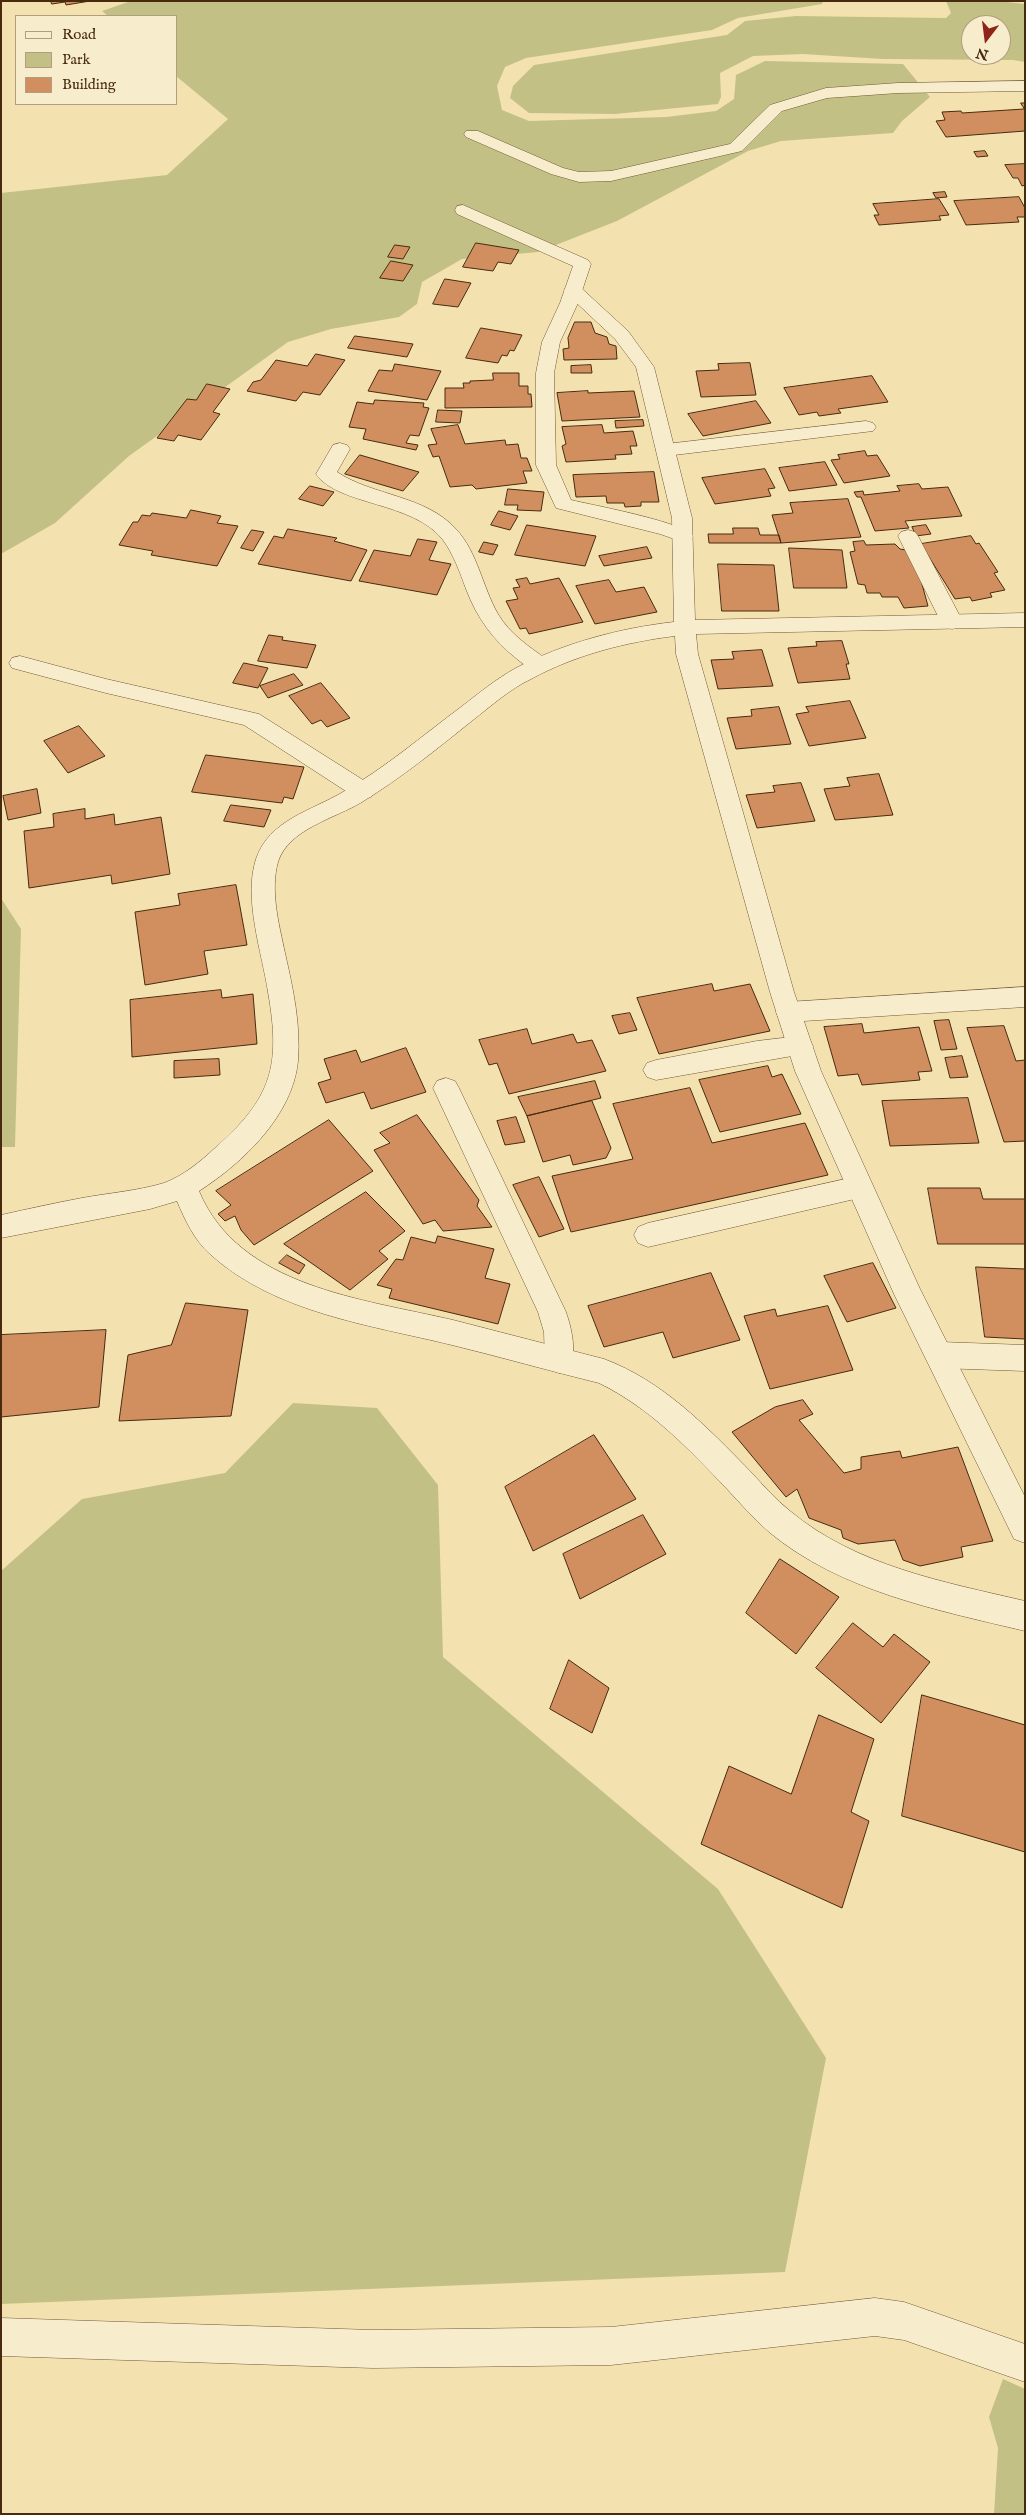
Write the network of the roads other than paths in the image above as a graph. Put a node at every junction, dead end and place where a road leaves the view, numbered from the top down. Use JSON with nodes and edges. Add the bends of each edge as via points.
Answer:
{"nodes":[{"id":1,"x":1025,"y":86,"type":"edge"},
{"id":2,"x":472,"y":134,"type":"dead end"},
{"id":3,"x":463,"y":210,"type":"dead end"},
{"id":4,"x":573,"y":290,"type":"junction"},
{"id":5,"x":866,"y":427,"type":"dead end"},
{"id":6,"x":340,"y":449,"type":"dead end"},
{"id":7,"x":666,"y":450,"type":"junction"},
{"id":8,"x":683,"y":536,"type":"junction"},
{"id":9,"x":908,"y":536,"type":"dead end"},
{"id":10,"x":1025,"y":620,"type":"edge"},
{"id":11,"x":952,"y":622,"type":"junction"},
{"id":12,"x":686,"y":628,"type":"junction"},
{"id":13,"x":20,"y":664,"type":"dead end"},
{"id":14,"x":540,"y":665,"type":"junction"},
{"id":15,"x":363,"y":790,"type":"junction"},
{"id":16,"x":1025,"y":997,"type":"edge"},
{"id":17,"x":788,"y":1012,"type":"junction"},
{"id":18,"x":800,"y":1046,"type":"junction"},
{"id":19,"x":656,"y":1070,"type":"dead end"},
{"id":20,"x":446,"y":1088,"type":"dead end"},
{"id":21,"x":184,"y":1186,"type":"junction"},
{"id":22,"x":859,"y":1187,"type":"junction"},
{"id":23,"x":1,"y":1227,"type":"edge"},
{"id":24,"x":648,"y":1235,"type":"dead end"},
{"id":25,"x":940,"y":1355,"type":"junction"},
{"id":26,"x":1025,"y":1358,"type":"edge"},
{"id":27,"x":559,"y":1360,"type":"junction"},
{"id":28,"x":1025,"y":1529,"type":"edge"},
{"id":29,"x":1025,"y":1616,"type":"edge"},
{"id":30,"x":1,"y":2337,"type":"edge"},
{"id":31,"x":1025,"y":2363,"type":"edge"}],
"edges":[{"from":1,"to":2,"type":"street","via":[[826,93],[776,108],[736,148],[611,176],[579,178]]},
{"from":3,"to":4,"type":"street","via":[[582,264]]},
{"from":4,"to":7,"type":"street","via":[[619,331],[642,361]]},
{"from":4,"to":8,"type":"street","via":[[551,342],[545,373],[546,465],[559,498],[564,504]]},
{"from":5,"to":7,"type":"street"},
{"from":6,"to":14,"type":"street","via":[[326,474],[344,484],[423,513],[442,526],[468,564],[487,615],[521,653]]},
{"from":7,"to":8,"type":"street","via":[[682,518]]},
{"from":8,"to":12,"type":"street"},
{"from":9,"to":11,"type":"street"},
{"from":10,"to":11,"type":"street"},
{"from":11,"to":12,"type":"street"},
{"from":12,"to":14,"type":"street","via":[[617,638]]},
{"from":12,"to":17,"type":"street","via":[[687,654]]},
{"from":13,"to":15,"type":"street","via":[[251,719]]},
{"from":14,"to":15,"type":"street","via":[[504,685]]},
{"from":15,"to":21,"type":"street","via":[[289,832],[272,847],[264,877],[266,917],[284,1012],[285,1065],[279,1091],[266,1114],[229,1153]]},
{"from":16,"to":17,"type":"street"},
{"from":17,"to":18,"type":"street"},
{"from":18,"to":19,"type":"street","via":[[756,1050]]},
{"from":18,"to":22,"type":"street"},
{"from":20,"to":27,"type":"street","via":[[552,1312],[558,1332]]},
{"from":21,"to":23,"type":"street","via":[[142,1199]]},
{"from":21,"to":27,"type":"street","via":[[196,1217],[219,1246],[243,1264],[281,1284],[340,1306]]},
{"from":22,"to":24,"type":"street"},
{"from":22,"to":25,"type":"street"},
{"from":25,"to":26,"type":"street"},
{"from":25,"to":28,"type":"street"},
{"from":27,"to":29,"type":"street","via":[[604,1372],[654,1399],[697,1435],[783,1525],[823,1553],[916,1590]]},
{"from":30,"to":31,"type":"street","via":[[373,2349],[611,2346],[874,2317],[904,2321]]}]}
